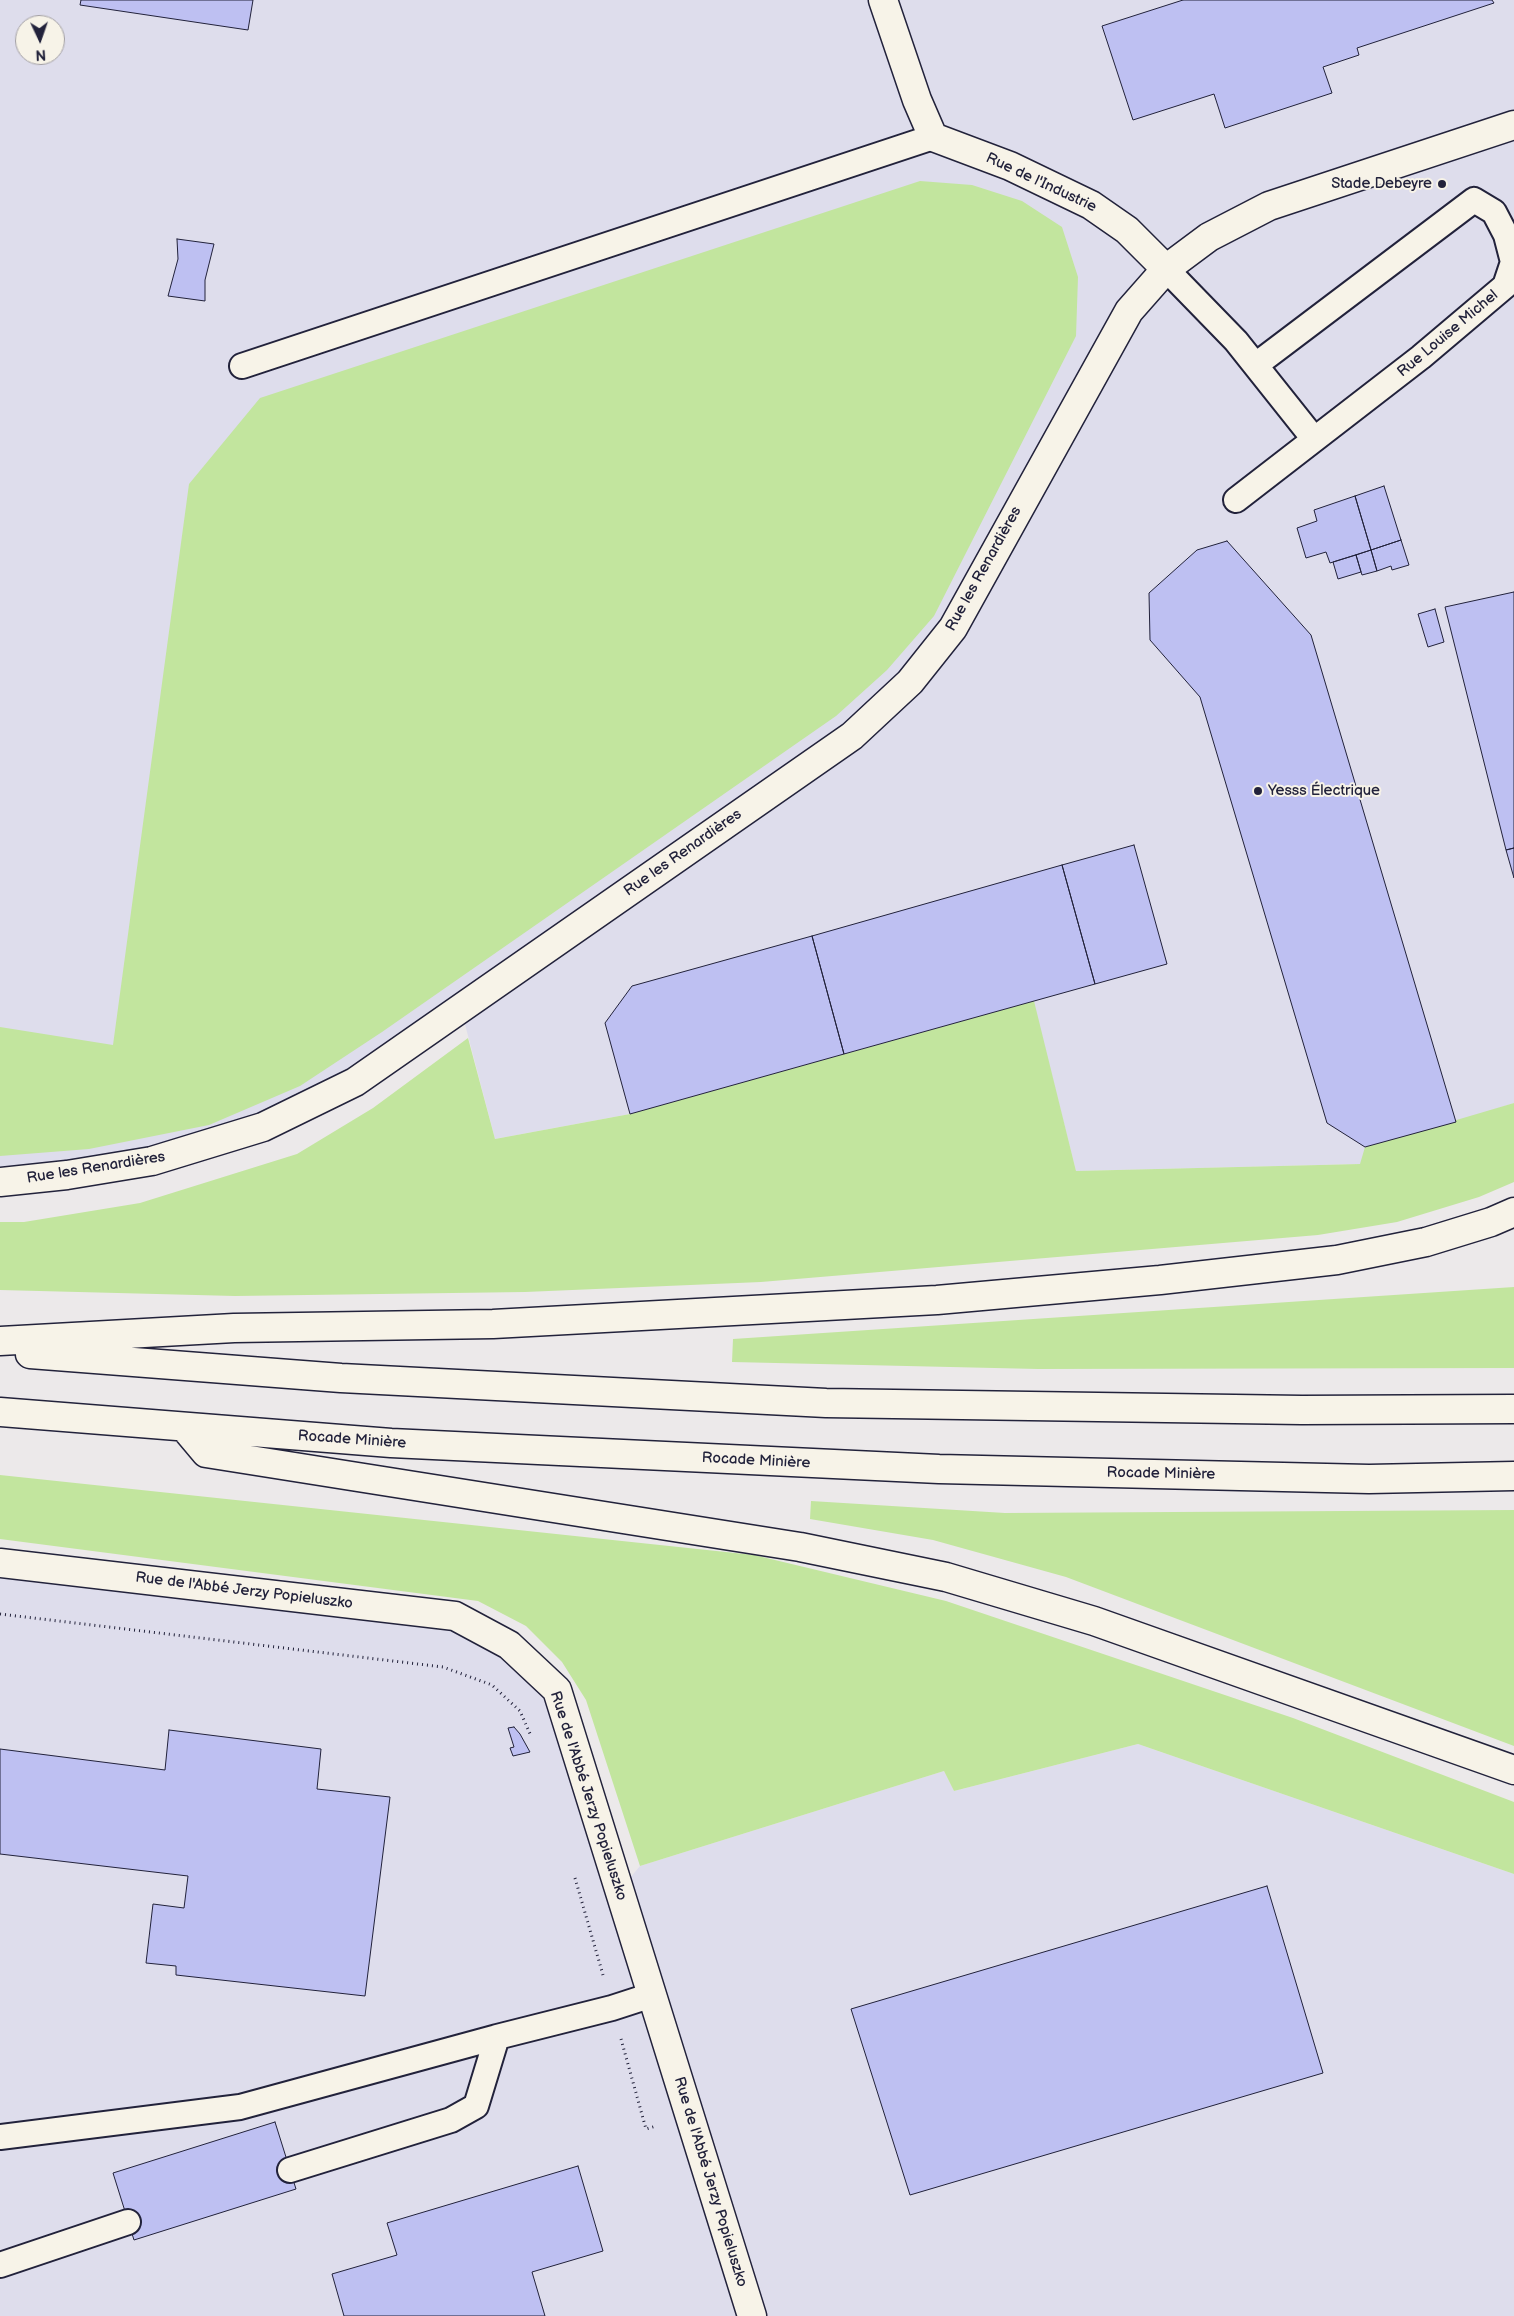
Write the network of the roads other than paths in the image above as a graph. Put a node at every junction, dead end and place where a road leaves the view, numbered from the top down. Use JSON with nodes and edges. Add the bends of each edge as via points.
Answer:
{"nodes":[{"id":1,"x":884,"y":0,"type":"edge"},
{"id":2,"x":1514,"y":125,"type":"edge"},
{"id":3,"x":933,"y":137,"type":"junction"},
{"id":4,"x":1166,"y":269,"type":"junction"},
{"id":5,"x":1257,"y":364,"type":"junction"},
{"id":6,"x":242,"y":366,"type":"dead end"},
{"id":7,"x":1314,"y":439,"type":"junction"},
{"id":8,"x":1236,"y":500,"type":"dead end"},
{"id":9,"x":0,"y":1182,"type":"edge"},
{"id":10,"x":1514,"y":1212,"type":"edge"},
{"id":11,"x":0,"y":1341,"type":"edge"},
{"id":12,"x":0,"y":1352,"type":"edge"},
{"id":13,"x":1514,"y":1409,"type":"edge"},
{"id":14,"x":0,"y":1412,"type":"edge"},
{"id":15,"x":185,"y":1428,"type":"junction"},
{"id":16,"x":1514,"y":1476,"type":"edge"},
{"id":17,"x":0,"y":1563,"type":"edge"},
{"id":18,"x":1514,"y":1770,"type":"edge"},
{"id":19,"x":652,"y":1995,"type":"junction"},
{"id":20,"x":498,"y":2037,"type":"junction"},
{"id":21,"x":0,"y":2136,"type":"edge"},
{"id":22,"x":290,"y":2170,"type":"dead end"},
{"id":23,"x":128,"y":2222,"type":"dead end"},
{"id":24,"x":0,"y":2265,"type":"edge"},
{"id":25,"x":752,"y":2316,"type":"edge"}],
"edges":[{"from":1,"to":3,"type":"main road","via":[[917,100]]},
{"from":2,"to":4,"type":"main road","via":[[1269,206],[1209,237]]},
{"from":3,"to":4,"type":"main road","name":"Rue de l'Industrie","via":[[1010,166],[1092,205],[1127,230]]},
{"from":3,"to":6,"type":"lane"},
{"from":4,"to":5,"type":"lane"},
{"from":4,"to":9,"type":"main road","name":"Rue les Renardières","via":[[1129,311],[1105,351],[952,628],[910,682],[852,736],[355,1082],[263,1127],[152,1161],[66,1176]]},
{"from":5,"to":7,"type":"lane"},
{"from":5,"to":7,"type":"lane","name":"Rue Louise Michel","via":[[1474,200],[1494,212],[1506,235],[1513,262],[1505,286],[1421,357]]},
{"from":7,"to":8,"type":"lane","name":"Rue Louise Michel"},
{"from":10,"to":11,"type":"main road","via":[[1426,1242],[1337,1260],[957,1299],[494,1324],[234,1328]]},
{"from":12,"to":13,"type":"main road","via":[[341,1378],[826,1403],[1302,1410]]},
{"from":14,"to":15,"type":"main road","name":"Rocade Minière"},
{"from":15,"to":16,"type":"main road","name":"Rocade Minière","via":[[391,1443],[939,1469],[1369,1479]]},
{"from":15,"to":18,"type":"main road","via":[[206,1453],[800,1547],[946,1577],[1094,1621]]},
{"from":17,"to":19,"type":"main road","name":"Rue de l'Abbé Jerzy Popieluszko","via":[[455,1616],[508,1644],[556,1690]]},
{"from":19,"to":20,"type":"lane"},
{"from":19,"to":25,"type":"main road","name":"Rue de l'Abbé Jerzy Popieluszko"},
{"from":20,"to":21,"type":"lane","via":[[240,2108]]},
{"from":20,"to":22,"type":"lane","via":[[476,2106],[451,2120]]},
{"from":23,"to":24,"type":"lane"}]}
